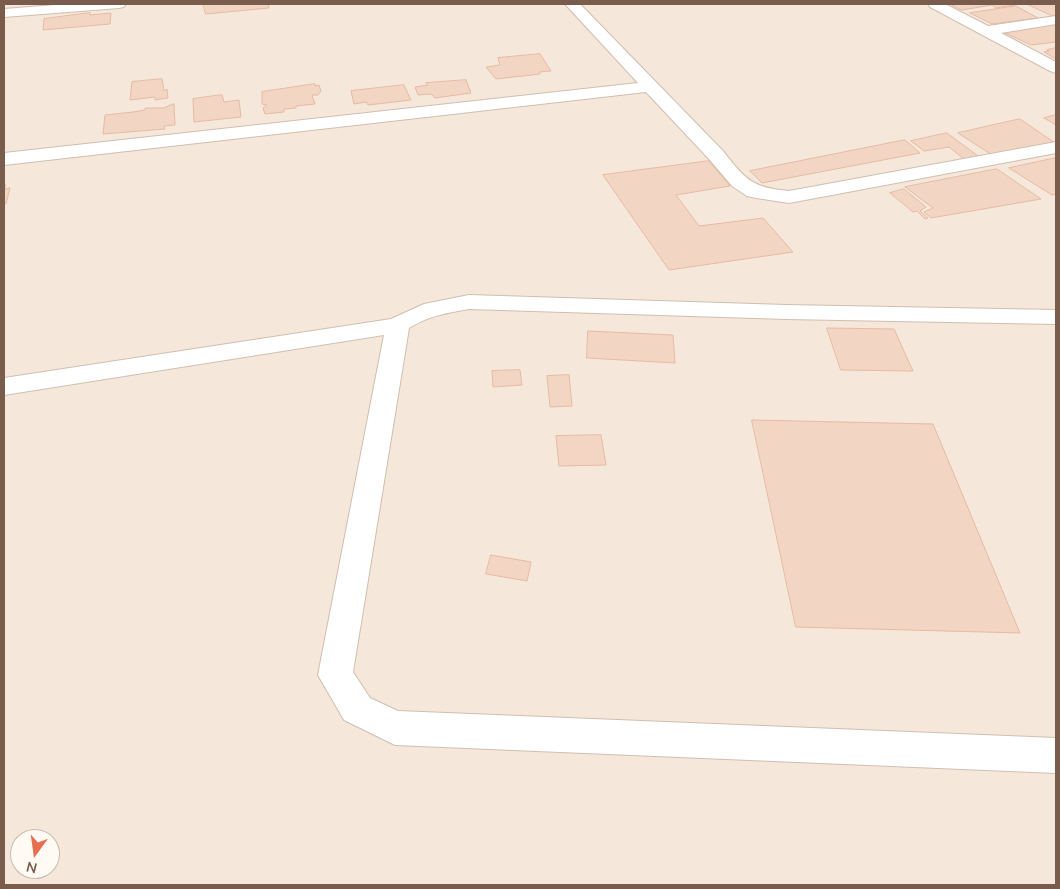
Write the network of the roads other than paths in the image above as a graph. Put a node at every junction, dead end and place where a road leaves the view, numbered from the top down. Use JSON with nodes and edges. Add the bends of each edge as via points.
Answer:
{"nodes":[{"id":1,"x":119,"y":4,"type":"edge"},
{"id":2,"x":572,"y":4,"type":"edge"},
{"id":3,"x":935,"y":4,"type":"edge"},
{"id":4,"x":4,"y":13,"type":"edge"},
{"id":5,"x":1056,"y":20,"type":"edge"},
{"id":6,"x":985,"y":31,"type":"junction"},
{"id":7,"x":1056,"y":68,"type":"edge"},
{"id":8,"x":651,"y":86,"type":"junction"},
{"id":9,"x":1056,"y":148,"type":"edge"},
{"id":10,"x":4,"y":159,"type":"edge"},
{"id":11,"x":1056,"y":317,"type":"edge"},
{"id":12,"x":398,"y":325,"type":"junction"},
{"id":13,"x":4,"y":387,"type":"edge"},
{"id":14,"x":1056,"y":756,"type":"edge"}],
"edges":[{"from":1,"to":4,"type":"street"},
{"from":2,"to":8,"type":"street"},
{"from":3,"to":6,"type":"street"},
{"from":5,"to":6,"type":"street"},
{"from":6,"to":7,"type":"street"},
{"from":8,"to":9,"type":"street","via":[[733,178],[748,190],[767,196],[789,197]]},
{"from":8,"to":10,"type":"street"},
{"from":11,"to":12,"type":"street","via":[[469,302],[414,314]]},
{"from":12,"to":13,"type":"street"},
{"from":12,"to":14,"type":"street","via":[[334,674],[357,708],[395,728]]}]}
